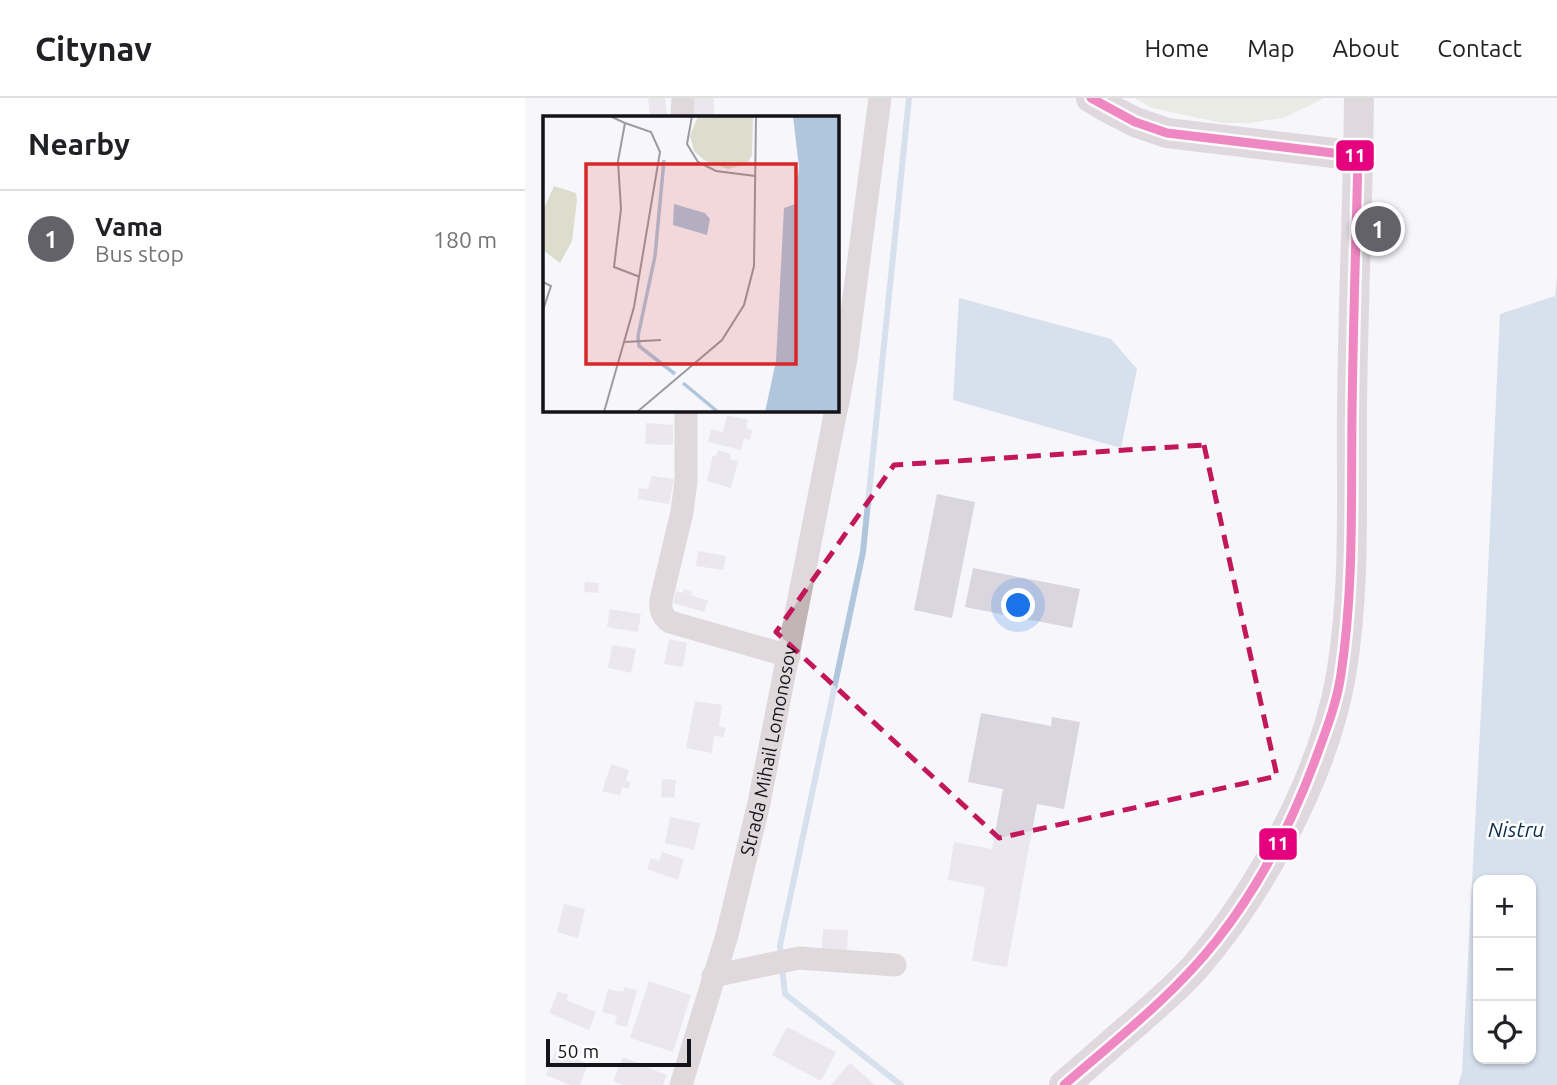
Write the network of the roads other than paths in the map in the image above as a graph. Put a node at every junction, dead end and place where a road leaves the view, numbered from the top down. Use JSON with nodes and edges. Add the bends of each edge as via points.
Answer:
{"nodes":[{"id":1,"x":683,"y":98,"type":"edge"},
{"id":2,"x":880,"y":98,"type":"edge"},
{"id":3,"x":1091,"y":98,"type":"edge"},
{"id":4,"x":1359,"y":98,"type":"edge"},
{"id":5,"x":682,"y":116,"type":"edge"},
{"id":6,"x":1359,"y":156,"type":"junction"},
{"id":7,"x":838,"y":398,"type":"edge"},
{"id":8,"x":686,"y":411,"type":"edge"},
{"id":9,"x":835,"y":411,"type":"edge"},
{"id":10,"x":789,"y":656,"type":"junction"},
{"id":11,"x":895,"y":965,"type":"dead end"},
{"id":12,"x":713,"y":976,"type":"junction"},
{"id":13,"x":681,"y":1085,"type":"edge"},
{"id":14,"x":1064,"y":1085,"type":"edge"}],
"edges":[{"from":1,"to":5,"type":"street"},
{"from":2,"to":7,"type":"street","name":"Strada Mihail Lomonosov"},
{"from":3,"to":6,"type":"main road","via":[[1167,133]]},
{"from":4,"to":6,"type":"main road"},
{"from":6,"to":14,"type":"main road","via":[[1350,601],[1341,675],[1327,732],[1270,861],[1219,938],[1162,999]]},
{"from":8,"to":10,"type":"street","via":[[686,481],[662,613],[670,622]]},
{"from":9,"to":10,"type":"street","name":"Strada Mihail Lomonosov"},
{"from":10,"to":12,"type":"street","name":"Strada Mihail Lomonosov","via":[[759,803]]},
{"from":11,"to":12,"type":"street","via":[[800,958]]},
{"from":12,"to":13,"type":"street","name":"Strada Mihail Lomonosov"}]}
